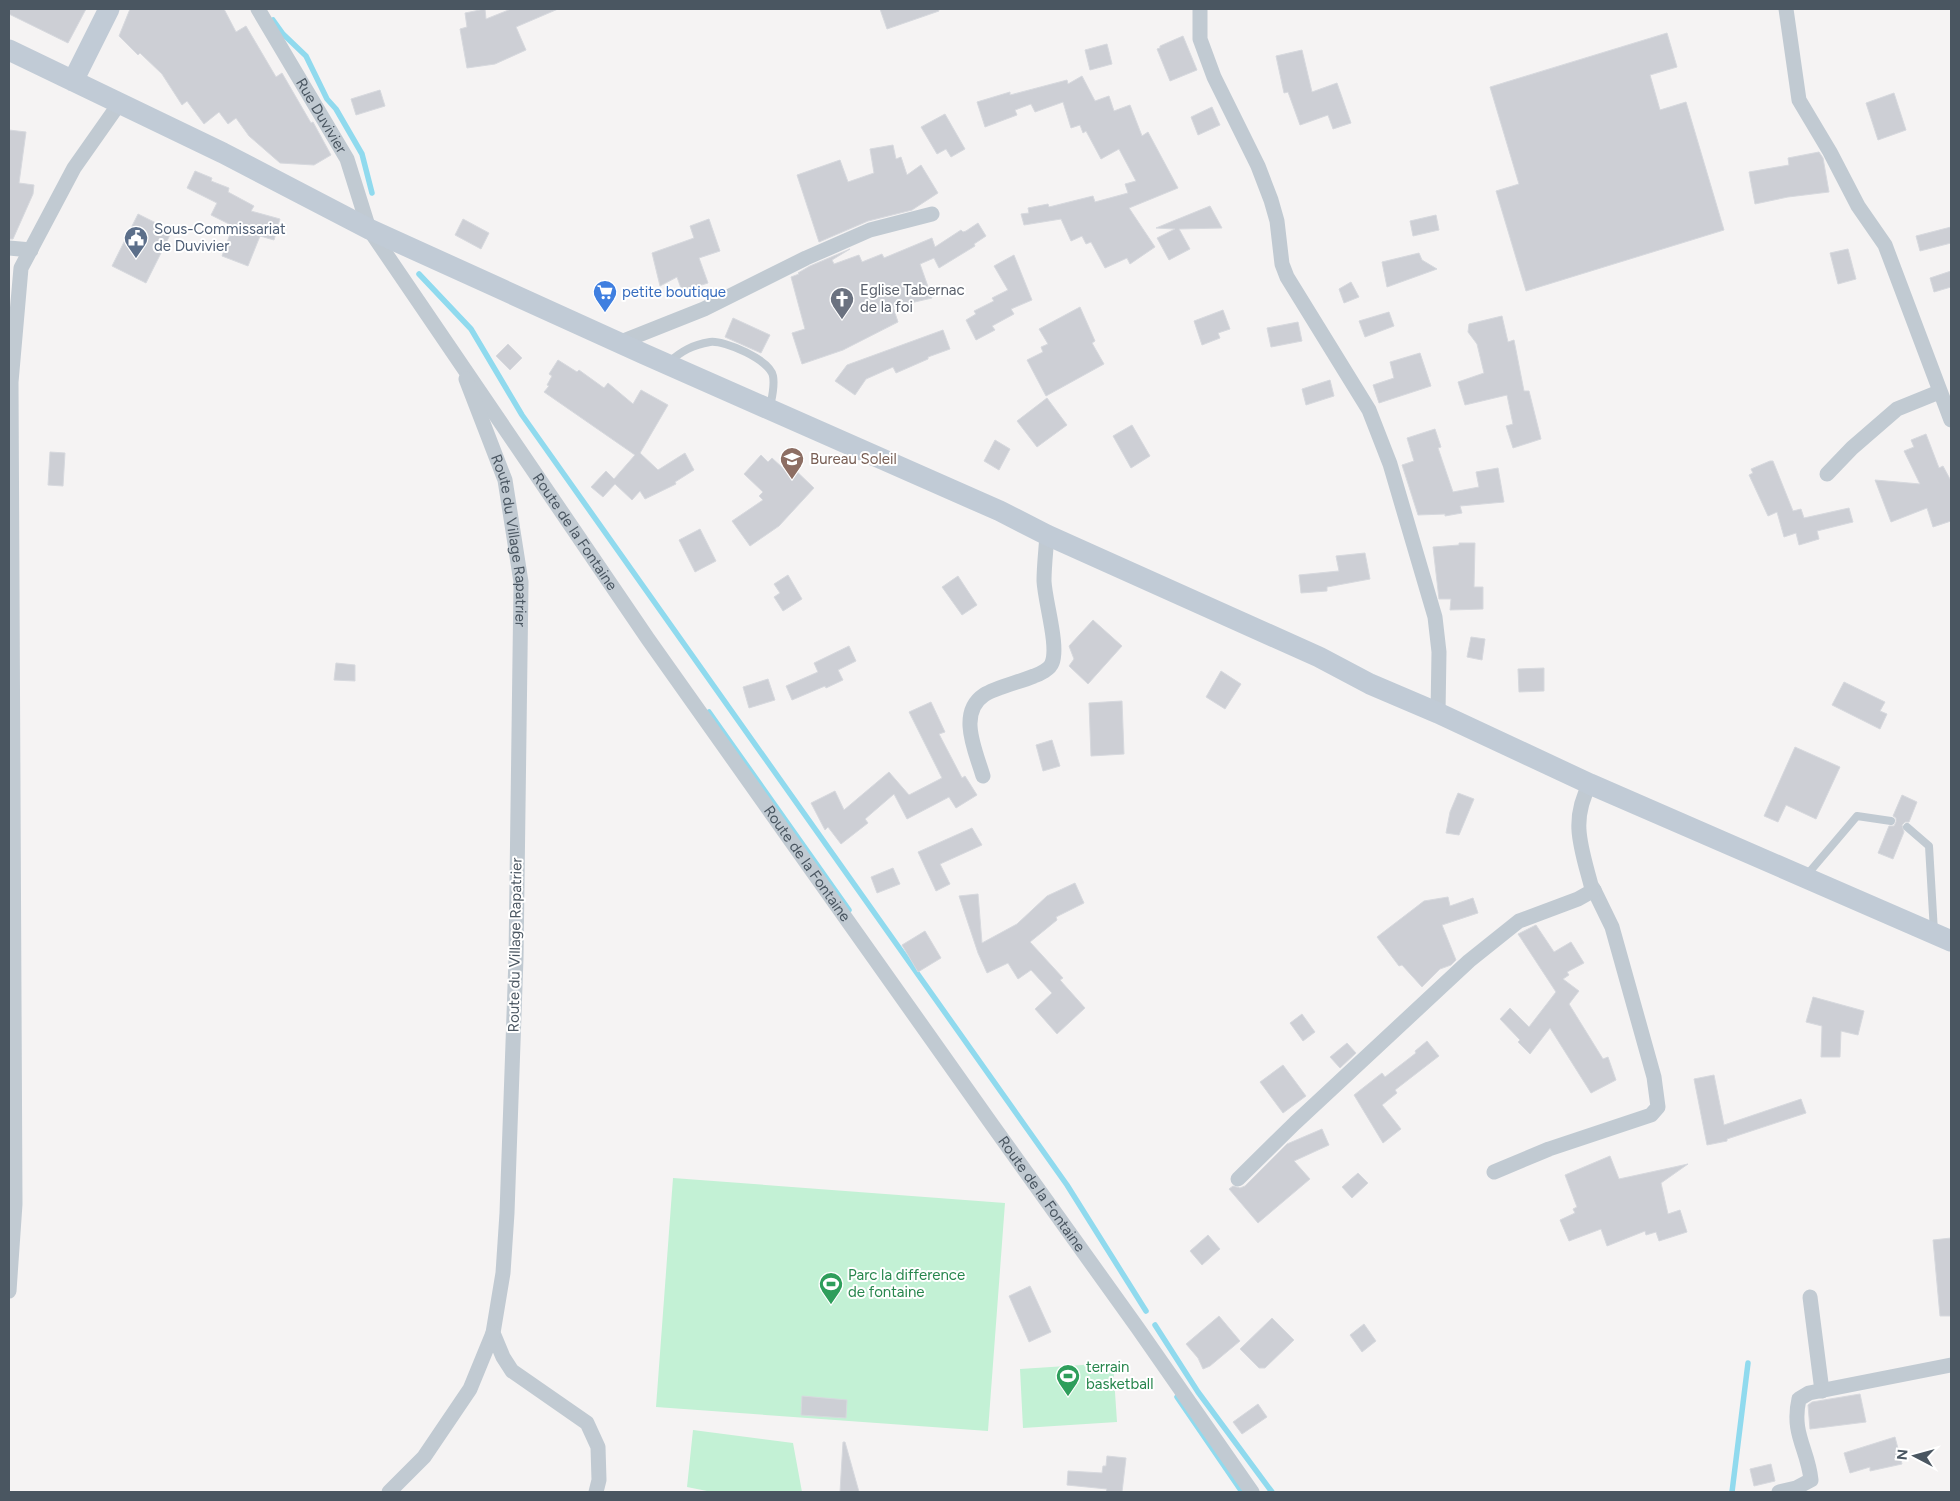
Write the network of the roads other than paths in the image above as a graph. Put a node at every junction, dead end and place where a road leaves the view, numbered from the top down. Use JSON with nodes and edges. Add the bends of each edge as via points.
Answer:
{"nodes":[{"id":1,"x":109,"y":9,"type":"edge"},
{"id":2,"x":258,"y":9,"type":"edge"},
{"id":3,"x":1200,"y":9,"type":"edge"},
{"id":4,"x":1786,"y":9,"type":"edge"},
{"id":5,"x":9,"y":50,"type":"edge"},
{"id":6,"x":73,"y":81,"type":"junction"},
{"id":7,"x":119,"y":104,"type":"junction"},
{"id":8,"x":932,"y":214,"type":"dead end"},
{"id":9,"x":369,"y":229,"type":"junction"},
{"id":10,"x":9,"y":248,"type":"edge"},
{"id":11,"x":31,"y":250,"type":"junction"},
{"id":12,"x":621,"y":342,"type":"junction"},
{"id":13,"x":459,"y":359,"type":"junction"},
{"id":14,"x":667,"y":364,"type":"junction"},
{"id":15,"x":10,"y":383,"type":"edge"},
{"id":16,"x":1940,"y":392,"type":"junction"},
{"id":17,"x":770,"y":409,"type":"junction"},
{"id":18,"x":1951,"y":420,"type":"edge"},
{"id":19,"x":1827,"y":474,"type":"dead end"},
{"id":20,"x":1047,"y":535,"type":"junction"},
{"id":21,"x":1438,"y":713,"type":"junction"},
{"id":22,"x":983,"y":776,"type":"dead end"},
{"id":23,"x":1590,"y":784,"type":"junction"},
{"id":24,"x":1891,"y":821,"type":"dead end"},
{"id":25,"x":1906,"y":827,"type":"dead end"},
{"id":26,"x":1804,"y":878,"type":"junction"},
{"id":27,"x":1593,"y":887,"type":"junction"},
{"id":28,"x":1942,"y":937,"type":"edge"},
{"id":29,"x":1494,"y":1172,"type":"dead end"},
{"id":30,"x":1238,"y":1179,"type":"dead end"},
{"id":31,"x":9,"y":1291,"type":"edge"},
{"id":32,"x":1810,"y":1297,"type":"dead end"},
{"id":33,"x":493,"y":1333,"type":"junction"},
{"id":34,"x":1951,"y":1365,"type":"edge"},
{"id":35,"x":1822,"y":1391,"type":"junction"},
{"id":36,"x":389,"y":1492,"type":"edge"},
{"id":37,"x":596,"y":1492,"type":"edge"},
{"id":38,"x":1252,"y":1492,"type":"edge"},
{"id":39,"x":1779,"y":1492,"type":"edge"}],
"edges":[{"from":1,"to":6,"type":"main road"},
{"from":2,"to":9,"type":"street","name":"Rue Duvivier","via":[[348,158]]},
{"from":3,"to":21,"type":"street","via":[[1200,39],[1214,77],[1258,166],[1271,200],[1287,277],[1369,410],[1390,464],[1435,617],[1439,652]]},
{"from":4,"to":16,"type":"street","via":[[1799,100],[1858,206],[1885,245]]},
{"from":5,"to":6,"type":"main road"},
{"from":6,"to":7,"type":"main road"},
{"from":7,"to":9,"type":"main road","via":[[223,153]]},
{"from":7,"to":11,"type":"street","via":[[74,168]]},
{"from":8,"to":12,"type":"street","via":[[870,230],[704,309]]},
{"from":9,"to":12,"type":"main road"},
{"from":9,"to":13,"type":"street","name":"Route de la Fontaine"},
{"from":10,"to":11,"type":"street"},
{"from":11,"to":15,"type":"street","via":[[21,268]]},
{"from":12,"to":14,"type":"main road"},
{"from":13,"to":33,"type":"street","name":"Route du Village Rapatrier","via":[[505,480],[520,582],[516,948],[508,1203],[503,1273]]},
{"from":13,"to":38,"type":"street","name":"Route de la Fontaine","via":[[648,639]]},
{"from":14,"to":17,"type":"main road"},
{"from":14,"to":17,"type":"lane","via":[[684,349],[713,341],[752,355],[773,374]]},
{"from":15,"to":31,"type":"street","via":[[15,1204]]},
{"from":16,"to":18,"type":"street"},
{"from":16,"to":19,"type":"street","via":[[1897,409]]},
{"from":17,"to":20,"type":"main road"},
{"from":20,"to":21,"type":"main road"},
{"from":20,"to":22,"type":"street","via":[[1044,581],[1054,648],[1053,662],[1051,667],[1036,676],[984,694],[974,707],[970,736]]},
{"from":21,"to":23,"type":"main road"},
{"from":23,"to":26,"type":"main road"},
{"from":23,"to":27,"type":"street","via":[[1580,807],[1578,823]]},
{"from":24,"to":26,"type":"lane","via":[[1857,816]]},
{"from":25,"to":28,"type":"lane","via":[[1929,846]]},
{"from":26,"to":28,"type":"main road"},
{"from":27,"to":29,"type":"street","via":[[1612,927],[1654,1077],[1658,1107],[1651,1114]]},
{"from":27,"to":30,"type":"street","via":[[1578,899],[1519,921],[1469,961]]},
{"from":32,"to":35,"type":"street"},
{"from":33,"to":36,"type":"street","name":"Route du Village Rapatrier","via":[[470,1389],[424,1458]]},
{"from":33,"to":37,"type":"street","via":[[512,1371],[587,1423],[598,1447]]},
{"from":34,"to":35,"type":"street"},
{"from":35,"to":39,"type":"street","via":[[1809,1393],[1800,1399],[1797,1409],[1798,1433],[1811,1480]]}]}
